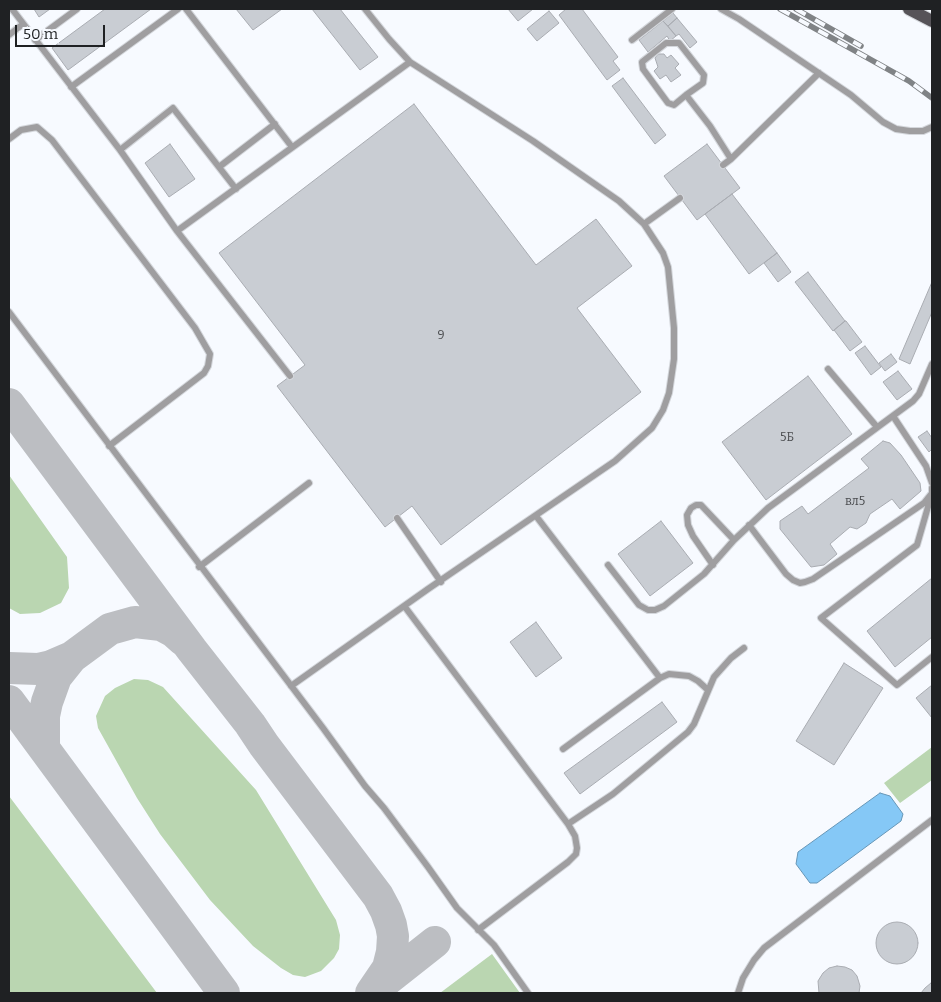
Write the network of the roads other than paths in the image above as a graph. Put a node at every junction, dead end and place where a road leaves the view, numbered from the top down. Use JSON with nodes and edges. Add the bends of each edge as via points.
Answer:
{"nodes":[{"id":1,"x":12,"y":9,"type":"edge"},
{"id":2,"x":76,"y":9,"type":"edge"},
{"id":3,"x":178,"y":9,"type":"edge"},
{"id":4,"x":186,"y":9,"type":"edge"},
{"id":5,"x":365,"y":9,"type":"edge"},
{"id":6,"x":672,"y":9,"type":"edge"},
{"id":7,"x":721,"y":9,"type":"edge"},
{"id":8,"x":909,"y":9,"type":"edge"},
{"id":9,"x":932,"y":21,"type":"edge"},
{"id":10,"x":23,"y":24,"type":"junction"},
{"id":11,"x":9,"y":35,"type":"edge"},
{"id":12,"x":35,"y":40,"type":"junction"},
{"id":13,"x":632,"y":40,"type":"dead end"},
{"id":14,"x":410,"y":62,"type":"junction"},
{"id":15,"x":819,"y":73,"type":"junction"},
{"id":16,"x":71,"y":87,"type":"junction"},
{"id":17,"x":686,"y":95,"type":"junction"},
{"id":18,"x":274,"y":124,"type":"junction"},
{"id":19,"x":932,"y":127,"type":"edge"},
{"id":20,"x":9,"y":139,"type":"edge"},
{"id":21,"x":292,"y":147,"type":"junction"},
{"id":22,"x":120,"y":150,"type":"junction"},
{"id":23,"x":731,"y":159,"type":"junction"},
{"id":24,"x":723,"y":165,"type":"dead end"},
{"id":25,"x":219,"y":167,"type":"junction"},
{"id":26,"x":236,"y":189,"type":"junction"},
{"id":27,"x":680,"y":198,"type":"dead end"},
{"id":28,"x":644,"y":224,"type":"junction"},
{"id":29,"x":178,"y":231,"type":"junction"},
{"id":30,"x":9,"y":312,"type":"edge"},
{"id":31,"x":932,"y":364,"type":"edge"},
{"id":32,"x":828,"y":369,"type":"dead end"},
{"id":33,"x":290,"y":376,"type":"dead end"},
{"id":34,"x":892,"y":416,"type":"junction"},
{"id":35,"x":877,"y":428,"type":"junction"},
{"id":36,"x":109,"y":446,"type":"junction"},
{"id":37,"x":308,"y":483,"type":"dead end"},
{"id":38,"x":932,"y":483,"type":"edge"},
{"id":39,"x":932,"y":490,"type":"edge"},
{"id":40,"x":536,"y":516,"type":"junction"},
{"id":41,"x":397,"y":518,"type":"dead end"},
{"id":42,"x":748,"y":525,"type":"junction"},
{"id":43,"x":734,"y":540,"type":"junction"},
{"id":44,"x":608,"y":565,"type":"dead end"},
{"id":45,"x":713,"y":565,"type":"junction"},
{"id":46,"x":199,"y":567,"type":"junction"},
{"id":47,"x":441,"y":582,"type":"junction"},
{"id":48,"x":405,"y":607,"type":"junction"},
{"id":49,"x":744,"y":648,"type":"dead end"},
{"id":50,"x":932,"y":657,"type":"edge"},
{"id":51,"x":660,"y":678,"type":"junction"},
{"id":52,"x":291,"y":686,"type":"junction"},
{"id":53,"x":708,"y":690,"type":"junction"},
{"id":54,"x":563,"y":749,"type":"dead end"},
{"id":55,"x":932,"y":820,"type":"edge"},
{"id":56,"x":568,"y":824,"type":"junction"},
{"id":57,"x":478,"y":930,"type":"junction"},
{"id":58,"x":528,"y":993,"type":"edge"},
{"id":59,"x":738,"y":993,"type":"edge"}],
"edges":[{"from":1,"to":10,"type":"lane"},
{"from":2,"to":12,"type":"lane"},
{"from":3,"to":16,"type":"lane"},
{"from":4,"to":18,"type":"lane"},
{"from":5,"to":14,"type":"lane"},
{"from":6,"to":13,"type":"lane"},
{"from":7,"to":15,"type":"lane"},
{"from":8,"to":9,"type":"main road"},
{"from":10,"to":11,"type":"lane"},
{"from":10,"to":12,"type":"lane"},
{"from":12,"to":16,"type":"lane"},
{"from":14,"to":21,"type":"lane"},
{"from":14,"to":28,"type":"lane","via":[[533,141],[619,201]]},
{"from":15,"to":19,"type":"lane","via":[[896,129],[923,131]]},
{"from":15,"to":23,"type":"lane"},
{"from":16,"to":22,"type":"lane"},
{"from":17,"to":17,"type":"lane","via":[[702,83],[704,75],[678,43],[666,43],[642,62],[643,69],[668,103],[674,105]]},
{"from":17,"to":23,"type":"lane"},
{"from":18,"to":21,"type":"lane"},
{"from":18,"to":25,"type":"lane"},
{"from":20,"to":36,"type":"lane","via":[[21,130],[37,127],[52,140],[195,328],[210,354],[204,373]]},
{"from":21,"to":26,"type":"lane"},
{"from":22,"to":25,"type":"lane","via":[[173,108]]},
{"from":22,"to":29,"type":"lane"},
{"from":23,"to":24,"type":"lane"},
{"from":25,"to":26,"type":"lane"},
{"from":26,"to":29,"type":"lane"},
{"from":27,"to":28,"type":"lane"},
{"from":28,"to":40,"type":"lane","via":[[668,267],[674,328],[669,393],[652,428],[615,462]]},
{"from":29,"to":33,"type":"lane"},
{"from":30,"to":36,"type":"lane"},
{"from":31,"to":34,"type":"lane","via":[[919,394]]},
{"from":32,"to":35,"type":"lane"},
{"from":34,"to":35,"type":"lane"},
{"from":34,"to":38,"type":"lane","via":[[926,466]]},
{"from":35,"to":42,"type":"lane"},
{"from":36,"to":46,"type":"lane"},
{"from":37,"to":46,"type":"lane"},
{"from":39,"to":42,"type":"lane","via":[[924,502],[820,574],[800,583],[786,574]]},
{"from":39,"to":50,"type":"lane","via":[[917,545],[821,618],[896,685]]},
{"from":40,"to":47,"type":"lane"},
{"from":40,"to":51,"type":"lane"},
{"from":41,"to":47,"type":"lane"},
{"from":42,"to":43,"type":"lane"},
{"from":43,"to":45,"type":"lane"},
{"from":43,"to":45,"type":"lane","via":[[701,505],[691,508],[687,515],[688,525]]},
{"from":44,"to":45,"type":"lane","via":[[639,605],[648,610],[664,606]]},
{"from":46,"to":52,"type":"lane"},
{"from":47,"to":48,"type":"lane"},
{"from":48,"to":52,"type":"lane"},
{"from":48,"to":56,"type":"lane"},
{"from":49,"to":53,"type":"lane","via":[[714,677]]},
{"from":51,"to":53,"type":"lane","via":[[669,674],[689,676]]},
{"from":51,"to":54,"type":"lane"},
{"from":52,"to":57,"type":"lane","via":[[457,908]]},
{"from":53,"to":56,"type":"lane","via":[[688,732],[613,794]]},
{"from":55,"to":59,"type":"lane","via":[[764,948],[743,978]]},
{"from":56,"to":57,"type":"lane","via":[[575,836],[576,854]]},
{"from":57,"to":58,"type":"lane","via":[[494,944]]}]}
